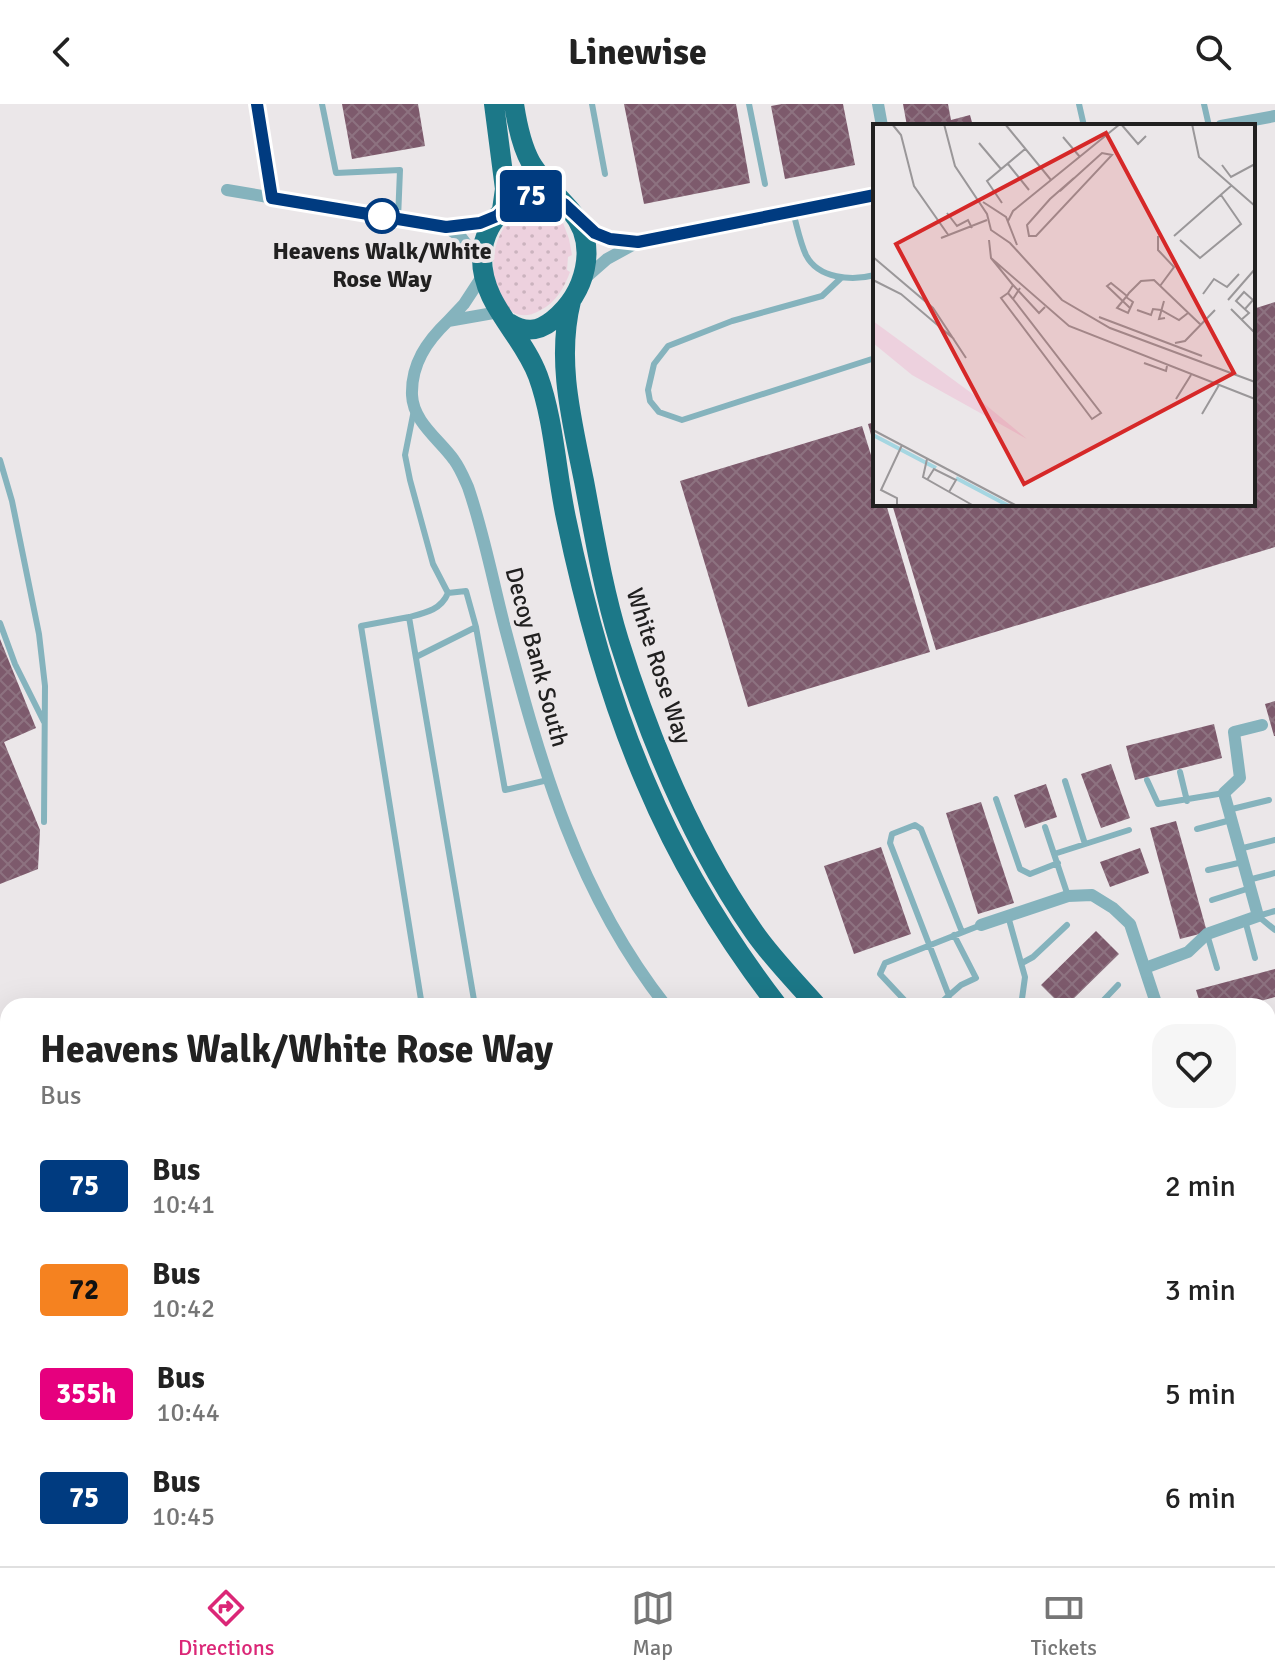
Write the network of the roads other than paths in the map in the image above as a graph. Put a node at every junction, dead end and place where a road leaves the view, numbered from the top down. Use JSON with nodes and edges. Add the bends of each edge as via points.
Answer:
{"nodes":[{"id":1,"x":257,"y":104,"type":"edge"},
{"id":2,"x":322,"y":104,"type":"edge"},
{"id":3,"x":494,"y":104,"type":"edge"},
{"id":4,"x":514,"y":104,"type":"edge"},
{"id":5,"x":592,"y":104,"type":"edge"},
{"id":6,"x":749,"y":104,"type":"edge"},
{"id":7,"x":878,"y":104,"type":"edge"},
{"id":8,"x":1079,"y":104,"type":"edge"},
{"id":9,"x":1204,"y":104,"type":"edge"},
{"id":10,"x":1275,"y":116,"type":"edge"},
{"id":11,"x":882,"y":124,"type":"edge"},
{"id":12,"x":1084,"y":124,"type":"edge"},
{"id":13,"x":1209,"y":124,"type":"edge"},
{"id":14,"x":1232,"y":124,"type":"edge"},
{"id":15,"x":605,"y":174,"type":"dead end"},
{"id":16,"x":765,"y":184,"type":"dead end"},
{"id":17,"x":227,"y":190,"type":"dead end"},
{"id":18,"x":873,"y":195,"type":"edge"},
{"id":19,"x":272,"y":198,"type":"junction"},
{"id":20,"x":570,"y":211,"type":"junction"},
{"id":21,"x":793,"y":212,"type":"junction"},
{"id":22,"x":500,"y":213,"type":"junction"},
{"id":23,"x":398,"y":219,"type":"junction"},
{"id":24,"x":446,"y":227,"type":"junction"},
{"id":25,"x":638,"y":242,"type":"junction"},
{"id":26,"x":483,"y":270,"type":"junction"},
{"id":27,"x":873,"y":275,"type":"edge"},
{"id":28,"x":841,"y":278,"type":"junction"},
{"id":29,"x":582,"y":281,"type":"junction"},
{"id":30,"x":571,"y":301,"type":"junction"},
{"id":31,"x":504,"y":318,"type":"junction"},
{"id":32,"x":448,"y":321,"type":"junction"},
{"id":33,"x":873,"y":359,"type":"edge"},
{"id":34,"x":415,"y":407,"type":"junction"},
{"id":35,"x":0,"y":460,"type":"edge"},
{"id":36,"x":448,"y":593,"type":"junction"},
{"id":37,"x":409,"y":617,"type":"junction"},
{"id":38,"x":0,"y":623,"type":"edge"},
{"id":39,"x":476,"y":627,"type":"junction"},
{"id":40,"x":416,"y":657,"type":"junction"},
{"id":41,"x":45,"y":725,"type":"junction"},
{"id":42,"x":1262,"y":725,"type":"dead end"},
{"id":43,"x":1180,"y":772,"type":"dead end"},
{"id":44,"x":548,"y":780,"type":"junction"},
{"id":45,"x":1147,"y":780,"type":"dead end"},
{"id":46,"x":1065,"y":781,"type":"dead end"},
{"id":47,"x":1224,"y":793,"type":"junction"},
{"id":48,"x":996,"y":799,"type":"dead end"},
{"id":49,"x":1269,"y":800,"type":"dead end"},
{"id":50,"x":1187,"y":801,"type":"junction"},
{"id":51,"x":1230,"y":815,"type":"junction"},
{"id":52,"x":44,"y":822,"type":"dead end"},
{"id":53,"x":1045,"y":827,"type":"dead end"},
{"id":54,"x":1197,"y":829,"type":"dead end"},
{"id":55,"x":1129,"y":830,"type":"dead end"},
{"id":56,"x":1275,"y":840,"type":"edge"},
{"id":57,"x":1085,"y":844,"type":"junction"},
{"id":58,"x":1239,"y":849,"type":"junction"},
{"id":59,"x":1054,"y":854,"type":"junction"},
{"id":60,"x":1243,"y":862,"type":"junction"},
{"id":61,"x":1058,"y":863,"type":"junction"},
{"id":62,"x":1208,"y":870,"type":"dead end"},
{"id":63,"x":1275,"y":873,"type":"edge"},
{"id":64,"x":1249,"y":884,"type":"junction"},
{"id":65,"x":1068,"y":896,"type":"junction"},
{"id":66,"x":1212,"y":900,"type":"dead end"},
{"id":67,"x":1275,"y":911,"type":"edge"},
{"id":68,"x":1008,"y":916,"type":"junction"},
{"id":69,"x":1258,"y":916,"type":"junction"},
{"id":70,"x":1245,"y":920,"type":"junction"},
{"id":71,"x":981,"y":925,"type":"joint"},
{"id":72,"x":1067,"y":925,"type":"dead end"},
{"id":73,"x":1275,"y":930,"type":"edge"},
{"id":74,"x":958,"y":934,"type":"junction"},
{"id":75,"x":1207,"y":934,"type":"junction"},
{"id":76,"x":929,"y":945,"type":"junction"},
{"id":77,"x":1255,"y":958,"type":"dead end"},
{"id":78,"x":1022,"y":963,"type":"junction"},
{"id":79,"x":1145,"y":968,"type":"junction"},
{"id":80,"x":1217,"y":968,"type":"dead end"},
{"id":81,"x":1118,"y":985,"type":"dead end"},
{"id":82,"x":949,"y":996,"type":"junction"},
{"id":83,"x":421,"y":998,"type":"edge"},
{"id":84,"x":474,"y":998,"type":"edge"},
{"id":85,"x":660,"y":998,"type":"edge"},
{"id":86,"x":772,"y":998,"type":"edge"},
{"id":87,"x":810,"y":998,"type":"edge"},
{"id":88,"x":902,"y":998,"type":"edge"},
{"id":89,"x":947,"y":998,"type":"edge"},
{"id":90,"x":1022,"y":998,"type":"edge"},
{"id":91,"x":1106,"y":998,"type":"edge"},
{"id":92,"x":1154,"y":998,"type":"edge"}],
"edges":[{"from":1,"to":19,"type":"street"},
{"from":2,"to":23,"type":"lane","via":[[336,173],[400,170]]},
{"from":3,"to":22,"type":"highway","via":[[505,189]]},
{"from":4,"to":20,"type":"highway","name":"White Rose Way","via":[[531,162]]},
{"from":5,"to":15,"type":"lane"},
{"from":6,"to":16,"type":"lane"},
{"from":7,"to":11,"type":"street"},
{"from":8,"to":12,"type":"lane"},
{"from":9,"to":13,"type":"lane"},
{"from":10,"to":14,"type":"street"},
{"from":17,"to":19,"type":"street"},
{"from":18,"to":21,"type":"street"},
{"from":19,"to":23,"type":"street"},
{"from":20,"to":22,"type":"highway","via":[[544,195]]},
{"from":20,"to":25,"type":"street","via":[[595,233]]},
{"from":20,"to":29,"type":"highway","name":"White Rose Way","via":[[586,252]]},
{"from":21,"to":25,"type":"street"},
{"from":21,"to":28,"type":"lane","via":[[813,265]]},
{"from":22,"to":24,"type":"street","via":[[480,223]]},
{"from":22,"to":26,"type":"highway","via":[[484,244]]},
{"from":23,"to":24,"type":"street"},
{"from":24,"to":26,"type":"street","via":[[461,237]]},
{"from":25,"to":29,"type":"street"},
{"from":26,"to":31,"type":"highway","name":"White Rose Way","via":[[488,293]]},
{"from":26,"to":32,"type":"street"},
{"from":27,"to":28,"type":"lane"},
{"from":28,"to":33,"type":"lane","via":[[822,296],[732,321],[668,346],[649,374],[650,401],[659,412],[682,420]]},
{"from":29,"to":30,"type":"highway","name":"White Rose Way"},
{"from":30,"to":31,"type":"highway","name":"White Rose Way","via":[[545,326],[530,331]]},
{"from":30,"to":87,"type":"highway","name":"White Rose Way","via":[[563,341],[569,402],[618,638],[647,723],[716,869],[754,932]]},
{"from":31,"to":32,"type":"street"},
{"from":31,"to":86,"type":"highway","name":"White Rose Way","via":[[532,359],[541,386],[596,648],[625,734],[692,878]]},
{"from":32,"to":34,"type":"street","via":[[421,353],[413,383]]},
{"from":34,"to":36,"type":"lane","via":[[405,455],[433,564]]},
{"from":34,"to":44,"type":"street","name":"Decoy Bank South","via":[[454,460],[472,499]]},
{"from":35,"to":41,"type":"lane","via":[[39,634]]},
{"from":36,"to":37,"type":"lane","via":[[444,603]]},
{"from":36,"to":39,"type":"lane","via":[[466,591]]},
{"from":37,"to":40,"type":"lane"},
{"from":37,"to":83,"type":"lane","via":[[361,626]]},
{"from":38,"to":41,"type":"lane"},
{"from":39,"to":40,"type":"lane"},
{"from":39,"to":44,"type":"lane","via":[[505,790]]},
{"from":40,"to":84,"type":"lane"},
{"from":41,"to":52,"type":"lane"},
{"from":42,"to":47,"type":"street","via":[[1234,732],[1240,778]]},
{"from":43,"to":50,"type":"lane"},
{"from":44,"to":85,"type":"street","name":"Decoy Bank South","via":[[612,930]]},
{"from":45,"to":50,"type":"lane","via":[[1158,804]]},
{"from":46,"to":57,"type":"lane"},
{"from":47,"to":50,"type":"lane"},
{"from":47,"to":51,"type":"street"},
{"from":48,"to":61,"type":"lane","via":[[1020,869],[1030,874]]},
{"from":49,"to":51,"type":"lane"},
{"from":51,"to":54,"type":"lane"},
{"from":51,"to":58,"type":"street"},
{"from":53,"to":59,"type":"lane"},
{"from":55,"to":57,"type":"lane"},
{"from":56,"to":58,"type":"lane"},
{"from":57,"to":59,"type":"lane"},
{"from":58,"to":60,"type":"street"},
{"from":59,"to":61,"type":"lane"},
{"from":60,"to":62,"type":"lane"},
{"from":60,"to":64,"type":"street"},
{"from":61,"to":65,"type":"lane"},
{"from":63,"to":64,"type":"lane"},
{"from":64,"to":66,"type":"lane"},
{"from":64,"to":69,"type":"street"},
{"from":65,"to":68,"type":"street"},
{"from":65,"to":79,"type":"street","via":[[1092,895],[1113,908],[1130,924]]},
{"from":67,"to":69,"type":"lane"},
{"from":68,"to":71,"type":"street"},
{"from":68,"to":78,"type":"lane"},
{"from":69,"to":70,"type":"street"},
{"from":69,"to":73,"type":"lane"},
{"from":70,"to":75,"type":"street"},
{"from":70,"to":77,"type":"lane"},
{"from":71,"to":74,"type":"lane"},
{"from":72,"to":78,"type":"lane"},
{"from":74,"to":76,"type":"lane"},
{"from":74,"to":76,"type":"lane","via":[[921,829],[915,825],[896,831],[890,843]]},
{"from":74,"to":82,"type":"lane","via":[[976,978]]},
{"from":75,"to":79,"type":"street","via":[[1188,952]]},
{"from":75,"to":80,"type":"lane"},
{"from":76,"to":82,"type":"lane"},
{"from":76,"to":88,"type":"lane","via":[[881,967],[880,974]]},
{"from":78,"to":90,"type":"lane"},
{"from":79,"to":92,"type":"street"},
{"from":81,"to":91,"type":"lane"},
{"from":82,"to":89,"type":"lane"}]}
